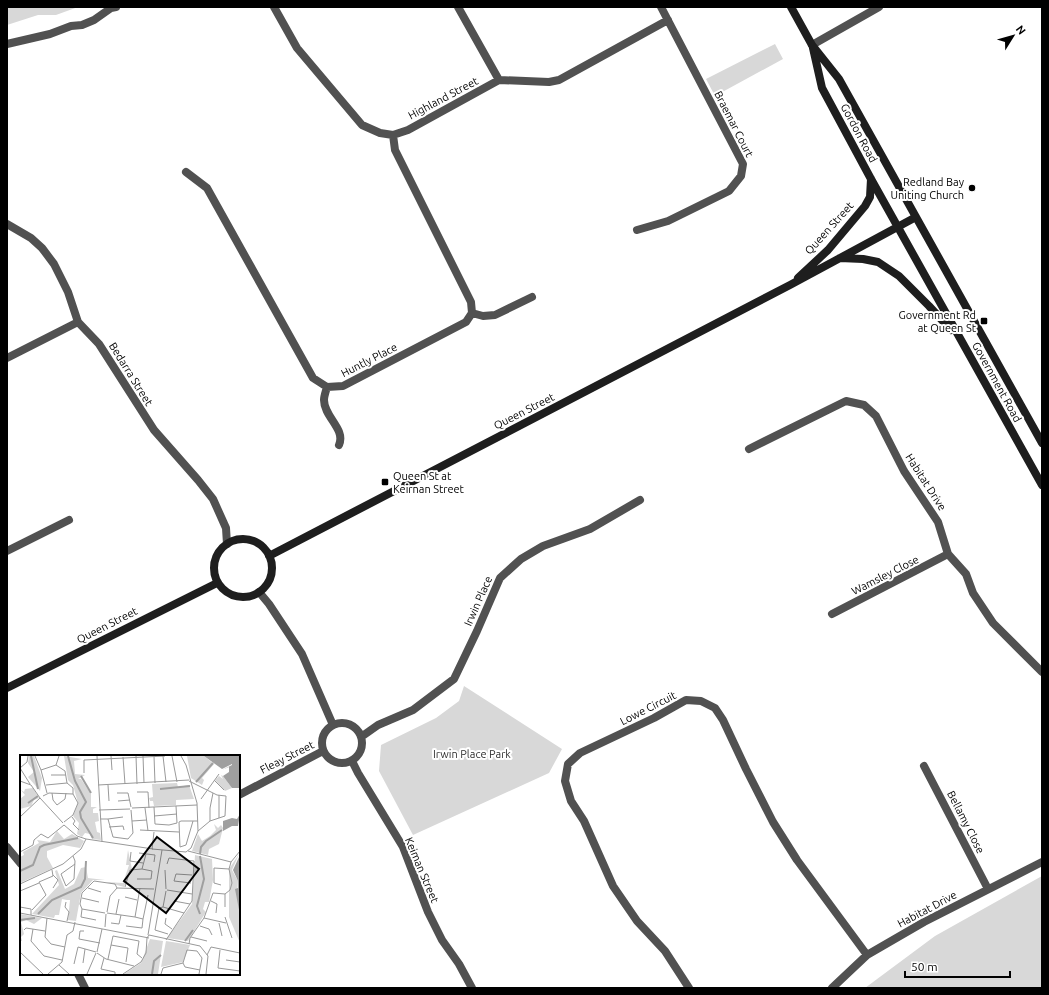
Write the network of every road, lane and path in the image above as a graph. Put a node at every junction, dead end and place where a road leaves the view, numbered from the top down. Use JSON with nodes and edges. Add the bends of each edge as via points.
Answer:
{"nodes":[{"id":1,"x":116,"y":7,"type":"edge"},
{"id":2,"x":274,"y":7,"type":"edge"},
{"id":3,"x":458,"y":7,"type":"edge"},
{"id":4,"x":661,"y":7,"type":"edge"},
{"id":5,"x":791,"y":7,"type":"edge"},
{"id":6,"x":879,"y":7,"type":"edge"},
{"id":7,"x":668,"y":20,"type":"junction"},
{"id":8,"x":7,"y":44,"type":"edge"},
{"id":9,"x":812,"y":45,"type":"junction"},
{"id":10,"x":499,"y":80,"type":"junction"},
{"id":11,"x":393,"y":135,"type":"junction"},
{"id":12,"x":186,"y":172,"type":"dead end"},
{"id":13,"x":871,"y":179,"type":"junction"},
{"id":14,"x":916,"y":217,"type":"junction"},
{"id":15,"x":7,"y":224,"type":"edge"},
{"id":16,"x":898,"y":227,"type":"junction"},
{"id":17,"x":637,"y":230,"type":"dead end"},
{"id":18,"x":840,"y":258,"type":"junction"},
{"id":19,"x":790,"y":285,"type":"junction"},
{"id":20,"x":532,"y":297,"type":"dead end"},
{"id":21,"x":472,"y":313,"type":"junction"},
{"id":22,"x":78,"y":322,"type":"junction"},
{"id":23,"x":961,"y":341,"type":"junction"},
{"id":24,"x":7,"y":358,"type":"edge"},
{"id":25,"x":327,"y":387,"type":"junction"},
{"id":26,"x":1042,"y":443,"type":"edge"},
{"id":27,"x":340,"y":445,"type":"dead end"},
{"id":28,"x":749,"y":449,"type":"dead end"},
{"id":29,"x":1042,"y":485,"type":"edge"},
{"id":30,"x":640,"y":500,"type":"dead end"},
{"id":31,"x":69,"y":520,"type":"dead end"},
{"id":32,"x":227,"y":544,"type":"junction"},
{"id":33,"x":7,"y":551,"type":"edge"},
{"id":34,"x":948,"y":554,"type":"junction"},
{"id":35,"x":269,"y":556,"type":"junction"},
{"id":36,"x":217,"y":583,"type":"junction"},
{"id":37,"x":259,"y":592,"type":"junction"},
{"id":38,"x":832,"y":614,"type":"dead end"},
{"id":39,"x":1042,"y":672,"type":"edge"},
{"id":40,"x":7,"y":688,"type":"edge"},
{"id":41,"x":333,"y":725,"type":"junction"},
{"id":42,"x":361,"y":737,"type":"junction"},
{"id":43,"x":323,"y":751,"type":"junction"},
{"id":44,"x":352,"y":760,"type":"junction"},
{"id":45,"x":924,"y":766,"type":"dead end"},
{"id":46,"x":240,"y":793,"type":"edge"},
{"id":47,"x":7,"y":847,"type":"edge"},
{"id":48,"x":1042,"y":862,"type":"edge"},
{"id":49,"x":20,"y":863,"type":"edge"},
{"id":50,"x":988,"y":889,"type":"junction"},
{"id":51,"x":867,"y":955,"type":"junction"},
{"id":52,"x":78,"y":975,"type":"edge"},
{"id":53,"x":85,"y":988,"type":"edge"},
{"id":54,"x":472,"y":988,"type":"edge"},
{"id":55,"x":689,"y":988,"type":"edge"},
{"id":56,"x":832,"y":988,"type":"edge"}],
"edges":[{"from":1,"to":8,"type":"street","via":[[82,25]]},
{"from":2,"to":11,"type":"street","via":[[297,48],[362,125],[380,133]]},
{"from":3,"to":10,"type":"street"},
{"from":4,"to":7,"type":"street","name":"Braemar Court"},
{"from":5,"to":9,"type":"street","name":"Gordon Road"},
{"from":6,"to":9,"type":"street"},
{"from":7,"to":10,"type":"street","via":[[559,80]]},
{"from":7,"to":17,"type":"street","name":"Braemar Court","via":[[743,164],[741,176],[729,191],[668,221]]},
{"from":9,"to":13,"type":"street","name":"Gordon Road","via":[[822,88]]},
{"from":9,"to":14,"type":"street","name":"Gordon Road","via":[[839,79]]},
{"from":10,"to":11,"type":"street","name":"Highland Street","via":[[408,130]]},
{"from":11,"to":21,"type":"street","via":[[395,150],[471,302]]},
{"from":12,"to":25,"type":"street","via":[[207,188],[313,378]]},
{"from":13,"to":16,"type":"street","name":"Gordon Road"},
{"from":13,"to":19,"type":"street","name":"Queen Street","via":[[870,197],[865,206],[828,250]]},
{"from":14,"to":16,"type":"street","name":"Queen Street"},
{"from":14,"to":26,"type":"street","name":"Government Road"},
{"from":15,"to":22,"type":"street","name":"Bedarra Street","via":[[31,238],[54,264],[68,292]]},
{"from":16,"to":18,"type":"street","name":"Queen Street"},
{"from":16,"to":23,"type":"street","name":"Government Road"},
{"from":18,"to":19,"type":"street","name":"Queen Street"},
{"from":18,"to":23,"type":"street","via":[[878,262],[899,276]]},
{"from":19,"to":35,"type":"street","name":"Queen Street"},
{"from":20,"to":21,"type":"street","via":[[495,316]]},
{"from":21,"to":25,"type":"street","name":"Huntly Place","via":[[466,322],[343,386]]},
{"from":22,"to":24,"type":"street"},
{"from":22,"to":32,"type":"street","name":"Bedarra Street","via":[[99,344],[154,430],[212,499],[226,528]]},
{"from":23,"to":29,"type":"street","name":"Government Road"},
{"from":25,"to":27,"type":"street","via":[[324,401],[328,416],[340,432]]},
{"from":28,"to":34,"type":"street","name":"Habitat Drive","via":[[846,401],[864,405],[876,416],[904,471],[938,522]]},
{"from":30,"to":42,"type":"street","name":"Irwin Place","via":[[590,529],[543,546],[521,559],[500,578],[454,679],[413,710],[378,725]]},
{"from":31,"to":33,"type":"street"},
{"from":32,"to":35,"type":"street","via":[[246,539],[256,542]]},
{"from":32,"to":36,"type":"street","via":[[216,557],[214,575]]},
{"from":34,"to":38,"type":"street","name":"Wamsley Close"},
{"from":34,"to":39,"type":"street","name":"Habitat Drive","via":[[966,574],[973,593],[993,623]]},
{"from":35,"to":37,"type":"street","via":[[272,573],[269,582]]},
{"from":36,"to":37,"type":"street","via":[[223,590],[239,598]]},
{"from":36,"to":40,"type":"street","name":"Queen Street"},
{"from":37,"to":41,"type":"street","via":[[302,654]]},
{"from":41,"to":42,"type":"street","via":[[350,725]]},
{"from":41,"to":43,"type":"street","via":[[323,734]]},
{"from":42,"to":44,"type":"street","via":[[362,746]]},
{"from":43,"to":44,"type":"street","via":[[336,762]]},
{"from":43,"to":46,"type":"street","name":"Fleay Street"},
{"from":44,"to":54,"type":"street","name":"Keiman Street","via":[[403,847],[428,912]]},
{"from":45,"to":50,"type":"street","name":"Bellamy Close"},
{"from":47,"to":49,"type":"street"},
{"from":48,"to":50,"type":"street","name":"Habitat Drive"},
{"from":50,"to":51,"type":"street","name":"Habitat Drive"},
{"from":51,"to":55,"type":"street","name":"Lowe Circuit","via":[[797,860],[773,822],[715,708],[701,701],[686,700],[580,753],[568,764],[565,781],[571,801],[584,821],[614,886],[637,921],[665,951]]},
{"from":51,"to":56,"type":"street","name":"Habitat Drive"},
{"from":52,"to":53,"type":"street"}]}
